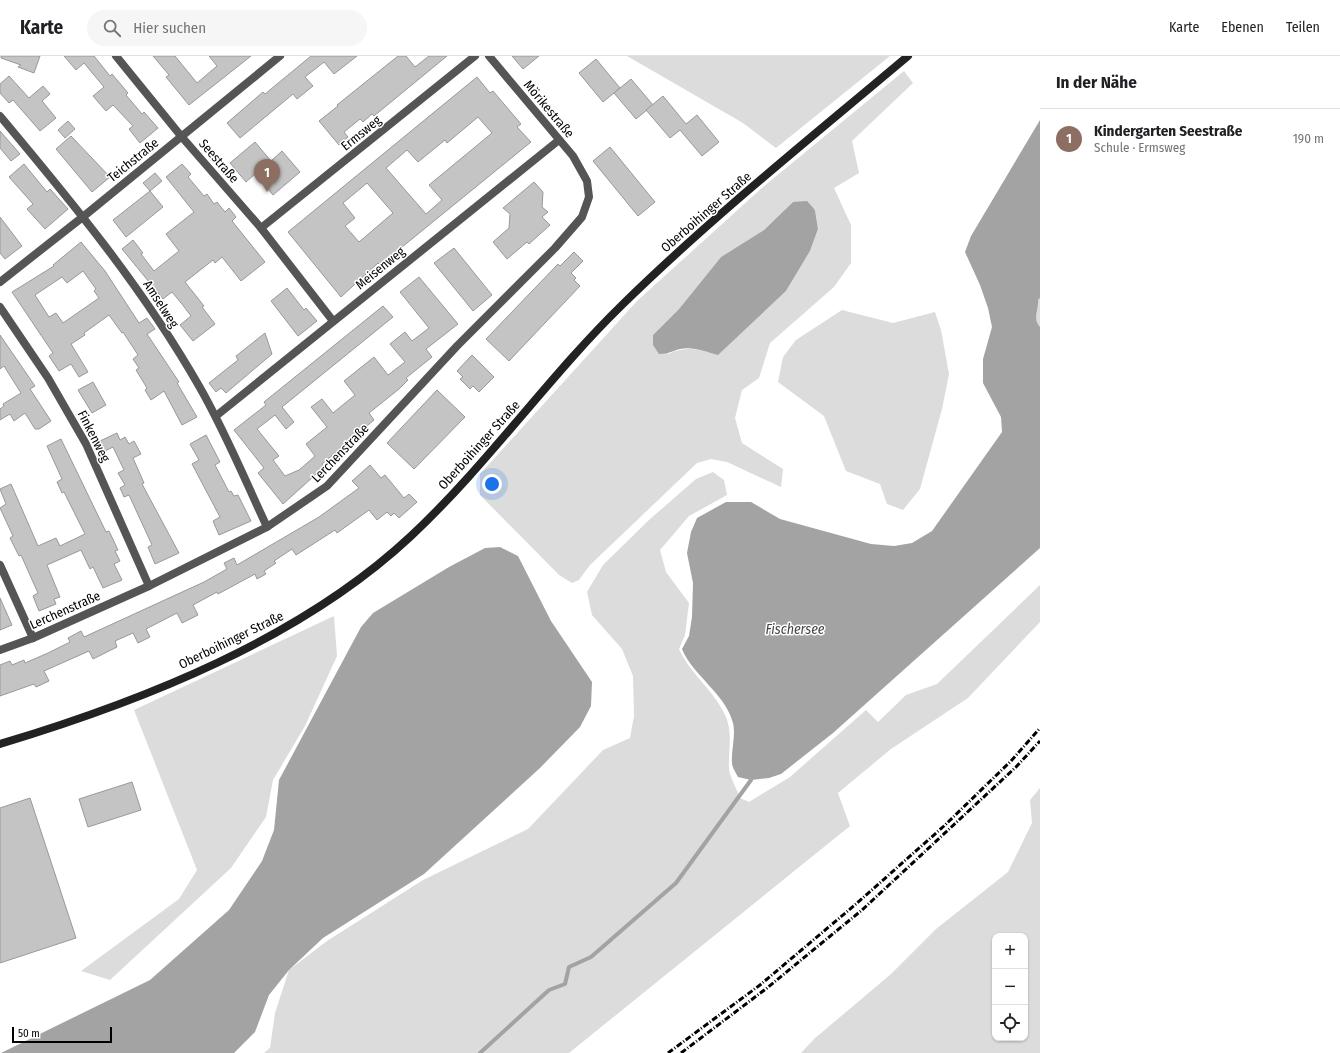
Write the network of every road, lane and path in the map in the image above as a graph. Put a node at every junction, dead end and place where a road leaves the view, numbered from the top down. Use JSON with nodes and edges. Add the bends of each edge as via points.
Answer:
{"nodes":[{"id":1,"x":116,"y":56,"type":"edge"},
{"id":2,"x":280,"y":56,"type":"edge"},
{"id":3,"x":475,"y":56,"type":"edge"},
{"id":4,"x":489,"y":56,"type":"edge"},
{"id":5,"x":908,"y":56,"type":"edge"},
{"id":6,"x":0,"y":116,"type":"edge"},
{"id":7,"x":181,"y":136,"type":"junction"},
{"id":8,"x":559,"y":140,"type":"junction"},
{"id":9,"x":587,"y":181,"type":"joint"},
{"id":10,"x":84,"y":216,"type":"junction"},
{"id":11,"x":261,"y":228,"type":"junction"},
{"id":12,"x":0,"y":282,"type":"edge"},
{"id":13,"x":0,"y":306,"type":"edge"},
{"id":14,"x":334,"y":321,"type":"junction"},
{"id":15,"x":216,"y":416,"type":"junction"},
{"id":16,"x":267,"y":527,"type":"junction"},
{"id":17,"x":0,"y":565,"type":"edge"},
{"id":18,"x":150,"y":586,"type":"junction"},
{"id":19,"x":32,"y":638,"type":"junction"},
{"id":20,"x":0,"y":650,"type":"edge"},
{"id":21,"x":0,"y":744,"type":"edge"}],
"edges":[{"from":1,"to":7,"type":"street","name":"Seestraße"},
{"from":2,"to":7,"type":"street","name":"Teichstraße"},
{"from":3,"to":11,"type":"street","name":"Ermsweg"},
{"from":4,"to":8,"type":"street","name":"Mörikestraße"},
{"from":5,"to":21,"type":"main road","name":"Oberboihinger Straße","via":[[664,264],[579,350],[459,486],[380,564],[332,600],[242,650],[110,708]]},
{"from":6,"to":10,"type":"street","name":"Amselweg"},
{"from":7,"to":10,"type":"street","name":"Teichstraße"},
{"from":7,"to":11,"type":"street","name":"Seestraße"},
{"from":8,"to":9,"type":"street","name":"Mörikestraße","via":[[573,156]]},
{"from":8,"to":14,"type":"street","name":"Meisenweg"},
{"from":9,"to":16,"type":"street","name":"Lerchenstraße","via":[[589,197],[582,217],[555,248],[457,346],[327,486]]},
{"from":10,"to":12,"type":"street","name":"Teichstraße"},
{"from":10,"to":15,"type":"street","name":"Amselweg","via":[[140,291]]},
{"from":11,"to":14,"type":"street","name":"Seestraße"},
{"from":13,"to":18,"type":"street","name":"Finkenweg","via":[[48,378],[86,444]]},
{"from":14,"to":15,"type":"street","name":"Meisenweg"},
{"from":15,"to":16,"type":"street","name":"Amselweg"},
{"from":16,"to":18,"type":"street","name":"Lerchenstraße"},
{"from":17,"to":19,"type":"street"},
{"from":18,"to":19,"type":"street","name":"Lerchenstraße"},
{"from":19,"to":20,"type":"street","name":"Lerchenstraße"}]}
